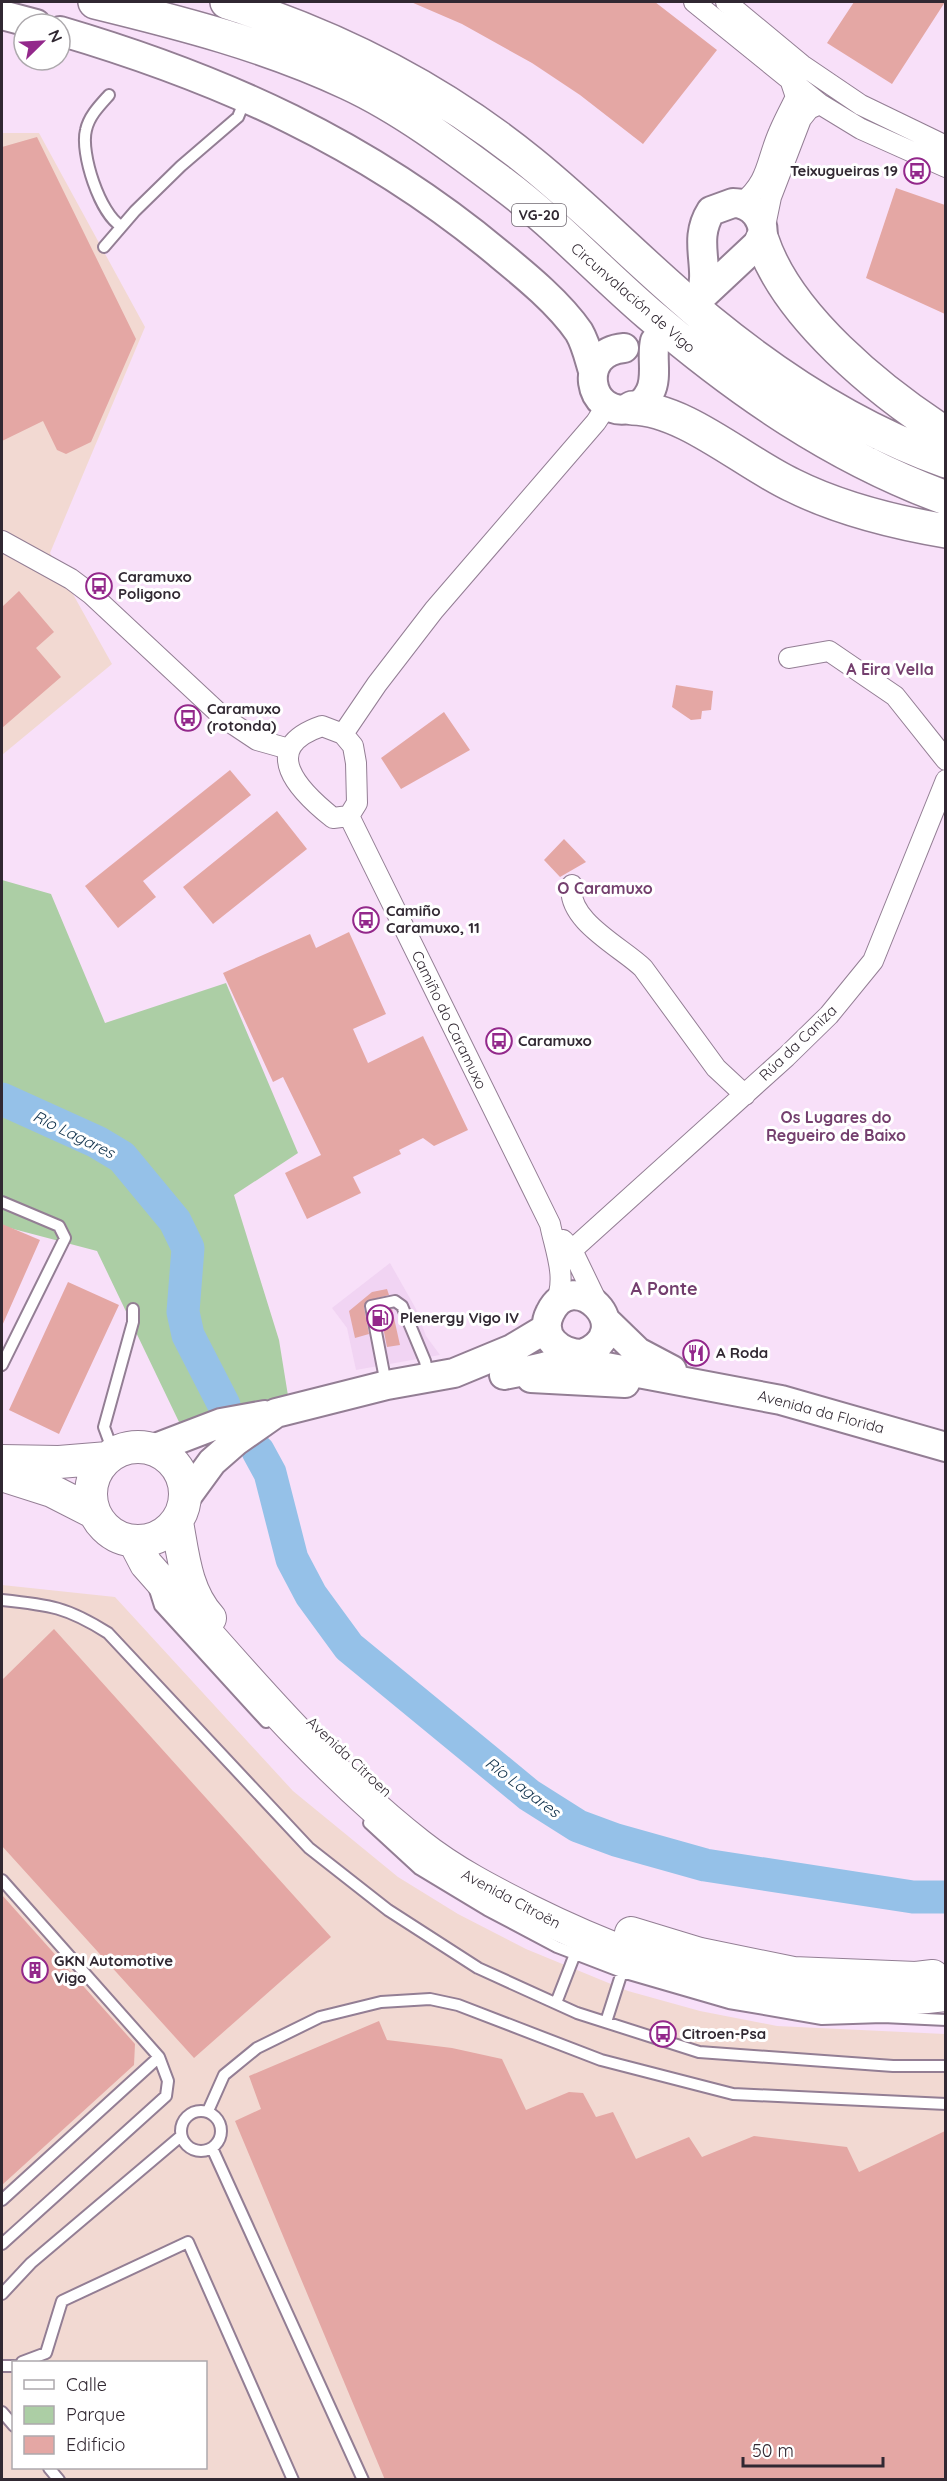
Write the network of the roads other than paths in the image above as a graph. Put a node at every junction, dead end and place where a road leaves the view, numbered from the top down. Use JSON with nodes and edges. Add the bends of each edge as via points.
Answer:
{"nodes":[{"id":1,"x":95,"y":2,"type":"edge"},
{"id":2,"x":227,"y":2,"type":"edge"},
{"id":3,"x":694,"y":2,"type":"edge"},
{"id":4,"x":726,"y":2,"type":"edge"},
{"id":5,"x":72,"y":35,"type":"edge"},
{"id":6,"x":791,"y":82,"type":"junction"},
{"id":7,"x":109,"y":95,"type":"dead end"},
{"id":8,"x":246,"y":97,"type":"junction"},
{"id":9,"x":820,"y":104,"type":"junction"},
{"id":10,"x":945,"y":147,"type":"edge"},
{"id":11,"x":945,"y":167,"type":"edge"},
{"id":12,"x":742,"y":203,"type":"junction"},
{"id":13,"x":122,"y":226,"type":"junction"},
{"id":14,"x":763,"y":235,"type":"junction"},
{"id":15,"x":104,"y":247,"type":"dead end"},
{"id":16,"x":571,"y":322,"type":"junction"},
{"id":17,"x":628,"y":349,"type":"junction"},
{"id":18,"x":593,"y":371,"type":"junction"},
{"id":19,"x":619,"y":407,"type":"junction"},
{"id":20,"x":945,"y":434,"type":"edge"},
{"id":21,"x":945,"y":461,"type":"edge"},
{"id":22,"x":945,"y":498,"type":"edge"},
{"id":23,"x":945,"y":531,"type":"edge"},
{"id":24,"x":2,"y":541,"type":"edge"},
{"id":25,"x":789,"y":658,"type":"dead end"},
{"id":26,"x":343,"y":734,"type":"junction"},
{"id":27,"x":289,"y":749,"type":"junction"},
{"id":28,"x":945,"y":760,"type":"edge"},
{"id":29,"x":945,"y":780,"type":"edge"},
{"id":30,"x":348,"y":816,"type":"junction"},
{"id":31,"x":572,"y":885,"type":"dead end"},
{"id":32,"x":745,"y":1095,"type":"junction"},
{"id":33,"x":2,"y":1202,"type":"edge"},
{"id":34,"x":550,"y":1224,"type":"junction"},
{"id":35,"x":572,"y":1250,"type":"junction"},
{"id":36,"x":133,"y":1309,"type":"dead end"},
{"id":37,"x":602,"y":1314,"type":"junction"},
{"id":38,"x":551,"y":1316,"type":"junction"},
{"id":39,"x":582,"y":1354,"type":"junction"},
{"id":40,"x":2,"y":1365,"type":"edge"},
{"id":41,"x":441,"y":1376,"type":"junction"},
{"id":42,"x":504,"y":1376,"type":"junction"},
{"id":43,"x":695,"y":1383,"type":"junction"},
{"id":44,"x":387,"y":1385,"type":"junction"},
{"id":45,"x":228,"y":1432,"type":"junction"},
{"id":46,"x":945,"y":1447,"type":"edge"},
{"id":47,"x":153,"y":1449,"type":"junction"},
{"id":48,"x":111,"y":1456,"type":"junction"},
{"id":49,"x":2,"y":1461,"type":"edge"},
{"id":50,"x":2,"y":1475,"type":"edge"},
{"id":51,"x":181,"y":1510,"type":"junction"},
{"id":52,"x":95,"y":1513,"type":"junction"},
{"id":53,"x":140,"y":1553,"type":"junction"},
{"id":54,"x":2,"y":1600,"type":"edge"},
{"id":55,"x":278,"y":1734,"type":"dead end"},
{"id":56,"x":360,"y":1815,"type":"dead end"},
{"id":57,"x":2,"y":1880,"type":"edge"},
{"id":58,"x":575,"y":1954,"type":"junction"},
{"id":59,"x":622,"y":1972,"type":"junction"},
{"id":60,"x":945,"y":1974,"type":"edge"},
{"id":61,"x":945,"y":1995,"type":"edge"},
{"id":62,"x":556,"y":2003,"type":"junction"},
{"id":63,"x":936,"y":2017,"type":"edge"},
{"id":64,"x":606,"y":2022,"type":"junction"},
{"id":65,"x":159,"y":2057,"type":"junction"},
{"id":66,"x":945,"y":2066,"type":"edge"},
{"id":67,"x":945,"y":2104,"type":"edge"},
{"id":68,"x":208,"y":2111,"type":"junction"},
{"id":69,"x":181,"y":2136,"type":"junction"},
{"id":70,"x":212,"y":2148,"type":"junction"},
{"id":71,"x":2,"y":2200,"type":"edge"},
{"id":72,"x":2,"y":2244,"type":"edge"},
{"id":73,"x":2,"y":2295,"type":"edge"},
{"id":74,"x":25,"y":2361,"type":"edge"},
{"id":75,"x":2,"y":2412,"type":"edge"},
{"id":76,"x":12,"y":2424,"type":"edge"},
{"id":77,"x":293,"y":2480,"type":"edge"},
{"id":78,"x":363,"y":2480,"type":"edge"}],
"edges":[{"from":1,"to":22,"type":"highway","name":"Circunvalación de Vigo","number":"VG-20","via":[[263,48],[349,83],[432,132],[506,185],[649,314],[760,402],[806,432],[882,472]]},
{"from":2,"to":21,"type":"highway","number":"VG-20","via":[[336,42],[387,66],[459,110],[529,161],[709,321],[782,377],[890,440]]},
{"from":3,"to":6,"type":"street"},
{"from":4,"to":10,"type":"street","via":[[802,65],[861,105]]},
{"from":5,"to":8,"type":"main road"},
{"from":6,"to":9,"type":"street"},
{"from":6,"to":12,"type":"street","via":[[796,97],[778,133],[764,178]]},
{"from":7,"to":13,"type":"lane","via":[[86,127],[84,146],[108,215]]},
{"from":8,"to":13,"type":"lane","via":[[238,117],[181,166]]},
{"from":8,"to":16,"type":"main road","via":[[344,145],[427,197],[518,269]]},
{"from":9,"to":11,"type":"street","via":[[861,129]]},
{"from":9,"to":14,"type":"street","via":[[801,119],[771,197]]},
{"from":12,"to":14,"type":"main road","via":[[762,222]]},
{"from":12,"to":14,"type":"main road","via":[[721,206],[704,221],[701,245],[706,272],[701,297]]},
{"from":13,"to":15,"type":"lane"},
{"from":14,"to":20,"type":"highway","via":[[770,264],[787,290],[840,350],[882,389]]},
{"from":16,"to":17,"type":"main road"},
{"from":16,"to":18,"type":"main road","via":[[580,334]]},
{"from":17,"to":18,"type":"main road","via":[[603,355]]},
{"from":17,"to":19,"type":"main road","via":[[655,341],[652,390],[647,399]]},
{"from":18,"to":19,"type":"main road","via":[[594,390]]},
{"from":19,"to":23,"type":"highway","via":[[674,416],[764,471],[821,498],[892,522]]},
{"from":19,"to":26,"type":"street","via":[[596,422],[434,610]]},
{"from":24,"to":27,"type":"street","via":[[91,594],[224,718],[257,740]]},
{"from":25,"to":28,"type":"street","via":[[828,651],[895,696]]},
{"from":26,"to":27,"type":"street","via":[[322,726],[296,738]]},
{"from":26,"to":30,"type":"street","via":[[352,746],[356,763],[357,803]]},
{"from":27,"to":30,"type":"street","via":[[289,765],[299,787],[333,818]]},
{"from":29,"to":32,"type":"street","name":"Rúa da Caniza","via":[[873,961],[829,1015]]},
{"from":30,"to":34,"type":"street","name":"Camiño do Caramuxo"},
{"from":31,"to":32,"type":"street","via":[[570,893],[584,918],[599,935],[643,968],[716,1068]]},
{"from":32,"to":35,"type":"street","name":"Rúa da Caniza"},
{"from":33,"to":40,"type":"lane","via":[[59,1226],[65,1238]]},
{"from":34,"to":35,"type":"street","name":"Camiño do Caramuxo"},
{"from":34,"to":38,"type":"street","name":"Camiño do Caramuxo","via":[[561,1274],[560,1295]]},
{"from":35,"to":37,"type":"street","name":"Camiño do Caramuxo"},
{"from":36,"to":48,"type":"lane","via":[[133,1322],[104,1427]]},
{"from":37,"to":38,"type":"main road","via":[[590,1298],[578,1295],[565,1298]]},
{"from":37,"to":39,"type":"main road","via":[[604,1336],[595,1348]]},
{"from":37,"to":43,"type":"main road","name":"Avenida da Florida","via":[[638,1352]]},
{"from":38,"to":39,"type":"main road","via":[[550,1340],[558,1349]]},
{"from":38,"to":41,"type":"main road","name":"Avenida da Florida","via":[[512,1349]]},
{"from":39,"to":42,"type":"main road","name":"Avenida da Florida"},
{"from":39,"to":43,"type":"main road","name":"Avenida da Florida","via":[[601,1366]]},
{"from":41,"to":42,"type":"main road","name":"Avenida da Florida"},
{"from":41,"to":44,"type":"main road","name":"Avenida da Florida"},
{"from":41,"to":44,"type":"lane","via":[[425,1361],[402,1306],[395,1301],[371,1306]]},
{"from":42,"to":43,"type":"main road","name":"Avenida da Florida"},
{"from":43,"to":46,"type":"main road","name":"Avenida da Florida","via":[[781,1400]]},
{"from":44,"to":45,"type":"main road","name":"Avenida da Florida","via":[[276,1413]]},
{"from":45,"to":47,"type":"main road","name":"Avenida da Florida"},
{"from":45,"to":51,"type":"main road","name":"Avenida da Florida"},
{"from":47,"to":48,"type":"main road","via":[[126,1448]]},
{"from":47,"to":51,"type":"main road","via":[[178,1468],[184,1483]]},
{"from":48,"to":49,"type":"main road","via":[[59,1462]]},
{"from":48,"to":52,"type":"main road","via":[[98,1469],[93,1483]]},
{"from":50,"to":52,"type":"main road","via":[[51,1491]]},
{"from":51,"to":53,"type":"main road","via":[[165,1533],[150,1540]]},
{"from":51,"to":60,"type":"main road","name":"Avenida Citroen","via":[[185,1569],[200,1606],[264,1677],[431,1832],[498,1876],[598,1922],[700,1954],[793,1973],[916,1978]]},
{"from":52,"to":53,"type":"main road","via":[[105,1527]]},
{"from":53,"to":55,"type":"lane","via":[[160,1606]]},
{"from":53,"to":61,"type":"main road","name":"Avenida Citroën","via":[[336,1771],[420,1846],[483,1887],[583,1937],[734,1987],[841,2000]]},
{"from":54,"to":62,"type":"lane","via":[[53,1605],[81,1616],[108,1634],[309,1848],[388,1910],[478,1968]]},
{"from":56,"to":58,"type":"lane","via":[[419,1869],[487,1910]]},
{"from":57,"to":65,"type":"lane"},
{"from":58,"to":59,"type":"lane"},
{"from":58,"to":62,"type":"lane"},
{"from":59,"to":63,"type":"lane","via":[[729,2003],[812,2017]]},
{"from":59,"to":64,"type":"lane"},
{"from":62,"to":64,"type":"lane"},
{"from":64,"to":66,"type":"lane","via":[[699,2052]]},
{"from":65,"to":71,"type":"lane"},
{"from":65,"to":72,"type":"lane","via":[[168,2081],[166,2096]]},
{"from":67,"to":68,"type":"lane","via":[[733,2094],[601,2060],[458,2005],[430,1999],[381,2002],[320,2017],[257,2048],[224,2075]]},
{"from":68,"to":69,"type":"lane","via":[[197,2110],[187,2115],[181,2125]]},
{"from":68,"to":70,"type":"lane","via":[[221,2127]]},
{"from":69,"to":70,"type":"lane","via":[[191,2149]]},
{"from":69,"to":73,"type":"lane","via":[[31,2263]]},
{"from":70,"to":78,"type":"lane"},
{"from":74,"to":77,"type":"lane","via":[[46,2353],[62,2301],[188,2242]]},
{"from":75,"to":76,"type":"lane"}]}
